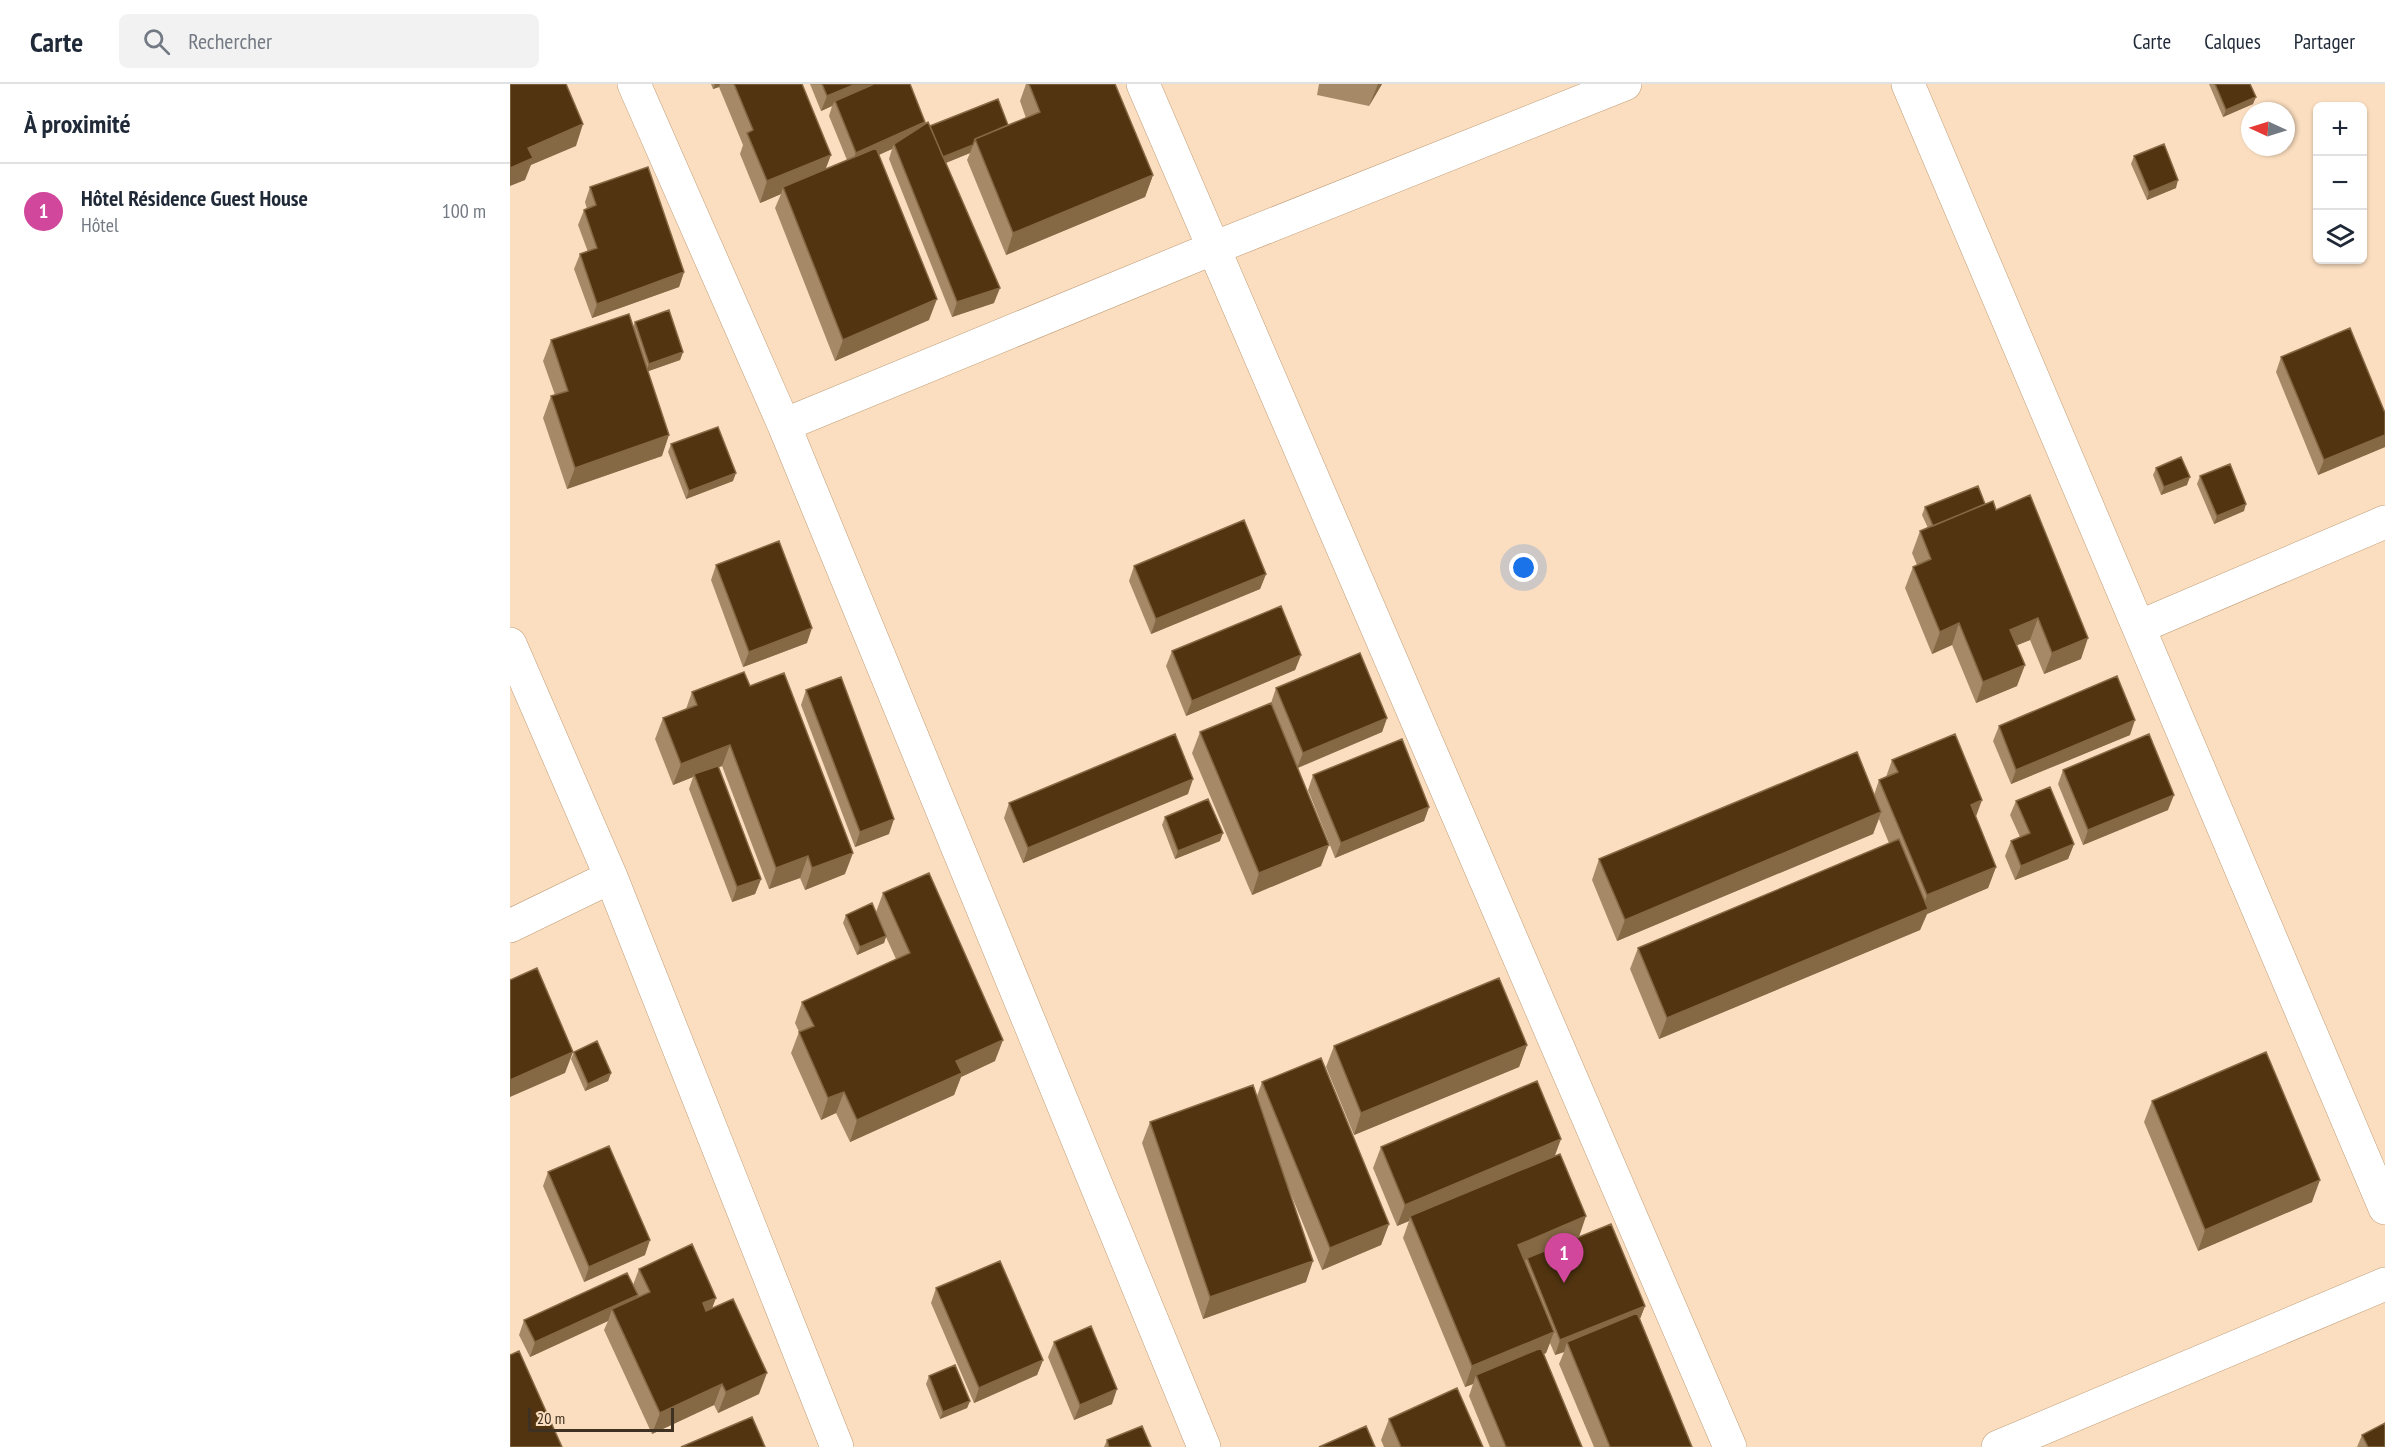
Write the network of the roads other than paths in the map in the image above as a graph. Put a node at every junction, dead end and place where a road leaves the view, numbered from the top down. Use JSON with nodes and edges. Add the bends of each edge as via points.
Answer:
{"nodes":[{"id":1,"x":634,"y":84,"type":"edge"},
{"id":2,"x":1143,"y":84,"type":"edge"},
{"id":3,"x":1625,"y":84,"type":"edge"},
{"id":4,"x":1908,"y":84,"type":"edge"},
{"id":5,"x":1214,"y":248,"type":"junction"},
{"id":6,"x":784,"y":425,"type":"junction"},
{"id":7,"x":2385,"y":522,"type":"edge"},
{"id":8,"x":2139,"y":627,"type":"junction"},
{"id":9,"x":510,"y":644,"type":"edge"},
{"id":10,"x":611,"y":877,"type":"junction"},
{"id":11,"x":510,"y":926,"type":"edge"},
{"id":12,"x":2385,"y":1208,"type":"edge"},
{"id":13,"x":2385,"y":1284,"type":"edge"},
{"id":14,"x":837,"y":1447,"type":"edge"},
{"id":15,"x":1204,"y":1447,"type":"edge"},
{"id":16,"x":1730,"y":1447,"type":"edge"},
{"id":17,"x":1998,"y":1447,"type":"edge"}],
"edges":[{"from":1,"to":6,"type":"street"},
{"from":2,"to":5,"type":"street"},
{"from":3,"to":5,"type":"street"},
{"from":4,"to":8,"type":"street"},
{"from":5,"to":6,"type":"street"},
{"from":5,"to":16,"type":"street"},
{"from":6,"to":15,"type":"street"},
{"from":7,"to":8,"type":"street"},
{"from":8,"to":12,"type":"street"},
{"from":9,"to":10,"type":"street"},
{"from":10,"to":11,"type":"street"},
{"from":10,"to":14,"type":"street"},
{"from":13,"to":17,"type":"street"}]}
